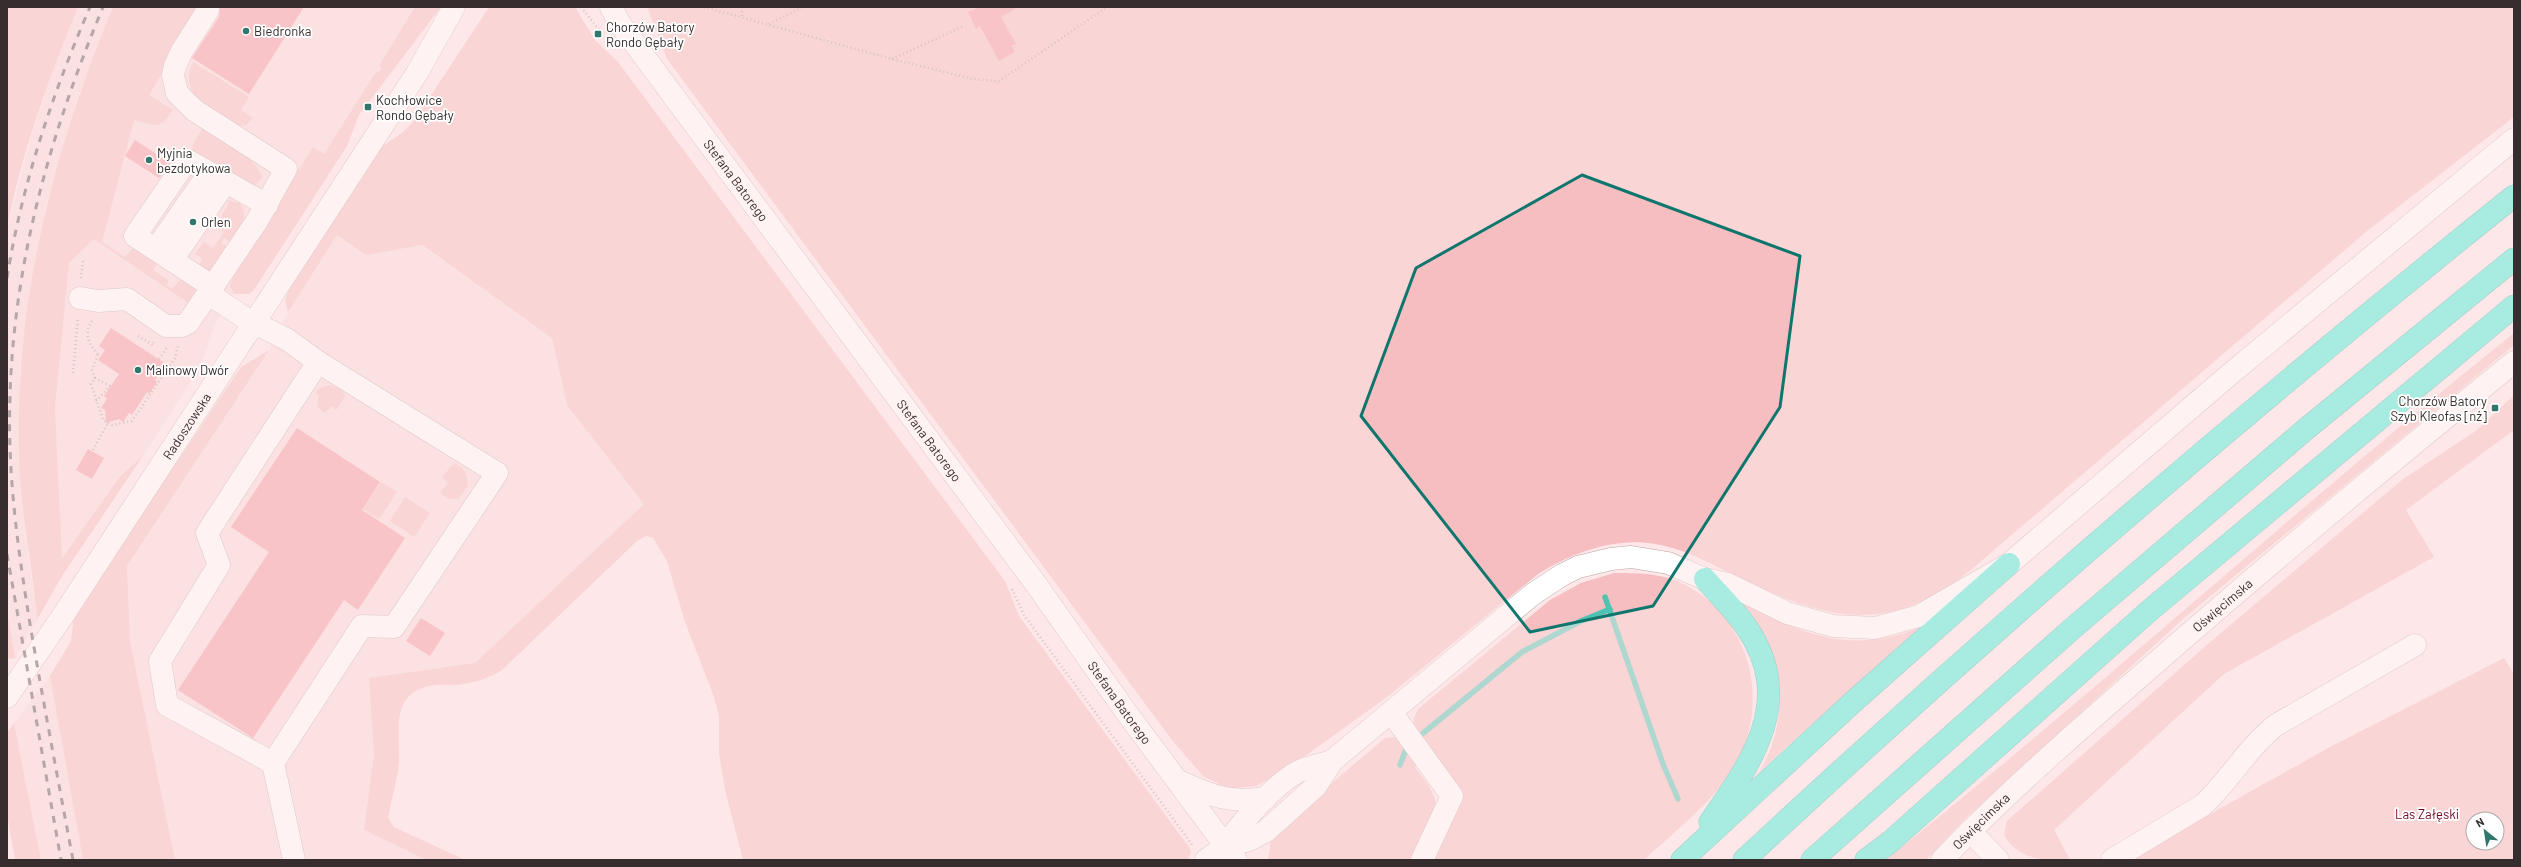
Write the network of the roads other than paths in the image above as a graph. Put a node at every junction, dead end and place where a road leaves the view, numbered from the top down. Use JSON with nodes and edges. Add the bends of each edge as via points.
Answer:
{"nodes":[{"id":1,"x":454,"y":7,"type":"edge"},
{"id":2,"x":469,"y":7,"type":"edge"},
{"id":3,"x":604,"y":7,"type":"edge"},
{"id":4,"x":208,"y":10,"type":"dead end"},
{"id":5,"x":616,"y":15,"type":"edge"},
{"id":6,"x":417,"y":74,"type":"junction"},
{"id":7,"x":2514,"y":139,"type":"edge"},
{"id":8,"x":217,"y":178,"type":"junction"},
{"id":9,"x":2514,"y":196,"type":"edge"},
{"id":10,"x":267,"y":205,"type":"junction"},
{"id":11,"x":164,"y":255,"type":"junction"},
{"id":12,"x":2514,"y":259,"type":"edge"},
{"id":13,"x":211,"y":290,"type":"junction"},
{"id":14,"x":80,"y":298,"type":"dead end"},
{"id":15,"x":2514,"y":306,"type":"edge"},
{"id":16,"x":254,"y":322,"type":"junction"},
{"id":17,"x":318,"y":362,"type":"junction"},
{"id":18,"x":2514,"y":362,"type":"edge"},
{"id":19,"x":2009,"y":564,"type":"junction"},
{"id":20,"x":1705,"y":579,"type":"junction"},
{"id":21,"x":2415,"y":645,"type":"dead end"},
{"id":22,"x":7,"y":697,"type":"edge"},
{"id":23,"x":1391,"y":712,"type":"junction"},
{"id":24,"x":1332,"y":761,"type":"junction"},
{"id":25,"x":273,"y":763,"type":"junction"},
{"id":26,"x":1178,"y":780,"type":"junction"},
{"id":27,"x":1266,"y":798,"type":"junction"},
{"id":28,"x":1970,"y":831,"type":"junction"},
{"id":29,"x":1231,"y":853,"type":"edge"},
{"id":30,"x":1200,"y":854,"type":"edge"},
{"id":31,"x":1684,"y":858,"type":"edge"},
{"id":32,"x":294,"y":860,"type":"edge"},
{"id":33,"x":1422,"y":860,"type":"edge"},
{"id":34,"x":1744,"y":860,"type":"edge"},
{"id":35,"x":1812,"y":860,"type":"edge"},
{"id":36,"x":1866,"y":860,"type":"edge"},
{"id":37,"x":1942,"y":860,"type":"edge"},
{"id":38,"x":1998,"y":860,"type":"edge"},
{"id":39,"x":2112,"y":860,"type":"edge"}],
"edges":[{"from":1,"to":6,"type":"street","name":"Radoszowska"},
{"from":2,"to":6,"type":"street","name":"Radoszowska"},
{"from":3,"to":5,"type":"street","name":"Stefana Batorego"},
{"from":4,"to":10,"type":"street","via":[[175,66],[173,75],[176,89],[182,100],[194,110],[286,169]]},
{"from":5,"to":26,"type":"street","name":"Stefana Batorego"},
{"from":6,"to":16,"type":"street","name":"Radoszowska"},
{"from":7,"to":19,"type":"street","via":[[2235,370]]},
{"from":8,"to":10,"type":"street"},
{"from":8,"to":11,"type":"street"},
{"from":8,"to":11,"type":"street","via":[[187,160],[135,236]]},
{"from":9,"to":34,"type":"highway","via":[[2151,496],[2001,626]]},
{"from":10,"to":13,"type":"street"},
{"from":11,"to":13,"type":"street"},
{"from":12,"to":35,"type":"highway","via":[[2294,440],[2073,628]]},
{"from":13,"to":14,"type":"street","via":[[188,323],[175,327],[166,326],[127,299]]},
{"from":13,"to":16,"type":"street"},
{"from":15,"to":36,"type":"highway","via":[[2238,535],[1890,842]]},
{"from":16,"to":17,"type":"street","via":[[288,340]]},
{"from":16,"to":22,"type":"street","name":"Radoszowska"},
{"from":17,"to":25,"type":"street","via":[[207,533],[219,565],[160,661],[166,705]]},
{"from":17,"to":25,"type":"street","via":[[498,473],[394,627],[362,626]]},
{"from":18,"to":28,"type":"street","name":"Oświęcimska","via":[[2315,526],[2182,640],[2019,783]]},
{"from":19,"to":20,"type":"street","via":[[1919,616],[1875,628],[1833,626],[1812,621],[1788,613],[1728,584]]},
{"from":19,"to":31,"type":"highway","via":[[1853,702]]},
{"from":20,"to":23,"type":"street","via":[[1668,562],[1649,558],[1611,558],[1578,567],[1533,594]]},
{"from":20,"to":31,"type":"highway","via":[[1747,628],[1762,658],[1769,687],[1763,735],[1744,773]]},
{"from":21,"to":39,"type":"street","via":[[2276,725],[2261,737],[2216,794],[2203,805]]},
{"from":23,"to":24,"type":"street"},
{"from":23,"to":33,"type":"street","via":[[1452,796]]},
{"from":24,"to":27,"type":"street","via":[[1301,770]]},
{"from":24,"to":29,"type":"street","via":[[1316,786],[1273,825]]},
{"from":25,"to":32,"type":"street"},
{"from":26,"to":27,"type":"street","via":[[1218,798],[1246,801]]},
{"from":26,"to":29,"type":"street","name":"Stefana Batorego"},
{"from":27,"to":29,"type":"street","via":[[1241,824]]},
{"from":28,"to":37,"type":"street","name":"Oświęcimska"},
{"from":28,"to":38,"type":"street"},
{"from":29,"to":30,"type":"street"}]}
